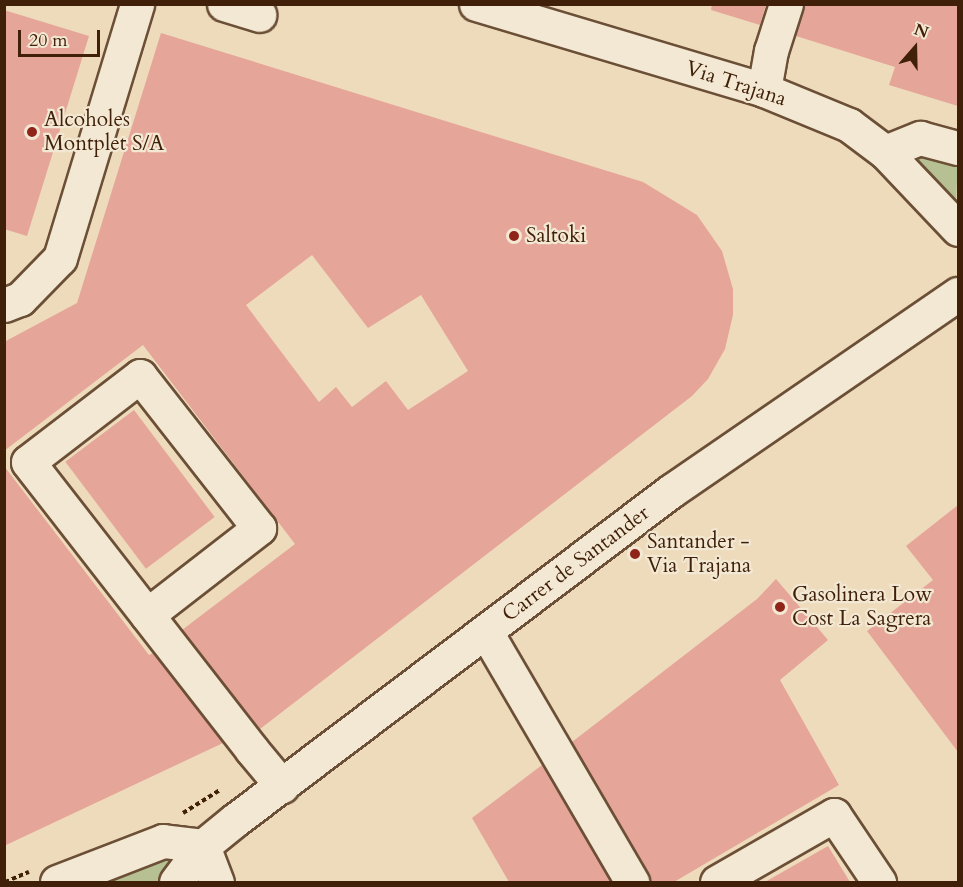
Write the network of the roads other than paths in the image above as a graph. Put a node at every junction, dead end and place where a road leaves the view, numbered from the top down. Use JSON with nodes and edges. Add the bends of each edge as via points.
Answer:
{"nodes":[{"id":1,"x":137,"y":4,"type":"edge"},
{"id":2,"x":224,"y":4,"type":"edge"},
{"id":3,"x":786,"y":4,"type":"edge"},
{"id":4,"x":486,"y":6,"type":"edge"},
{"id":5,"x":259,"y":15,"type":"dead end"},
{"id":6,"x":764,"y":90,"type":"junction"},
{"id":7,"x":958,"y":148,"type":"edge"},
{"id":8,"x":885,"y":152,"type":"junction"},
{"id":9,"x":958,"y":229,"type":"edge"},
{"id":10,"x":958,"y":294,"type":"edge"},
{"id":11,"x":4,"y":305,"type":"edge"},
{"id":12,"x":147,"y":615,"type":"junction"},
{"id":13,"x":486,"y":632,"type":"junction"},
{"id":14,"x":282,"y":786,"type":"junction"},
{"id":15,"x":202,"y":846,"type":"junction"},
{"id":16,"x":57,"y":882,"type":"edge"},
{"id":17,"x":176,"y":882,"type":"edge"},
{"id":18,"x":218,"y":882,"type":"edge"},
{"id":19,"x":632,"y":882,"type":"edge"},
{"id":20,"x":717,"y":882,"type":"edge"},
{"id":21,"x":879,"y":882,"type":"edge"}],
"edges":[{"from":1,"to":11,"type":"street","via":[[60,258],[20,299]]},
{"from":2,"to":5,"type":"street"},
{"from":3,"to":6,"type":"street"},
{"from":4,"to":6,"type":"street","name":"Via Trajana"},
{"from":6,"to":8,"type":"street","name":"Via Trajana","via":[[849,125]]},
{"from":7,"to":8,"type":"street","via":[[920,138]]},
{"from":8,"to":9,"type":"street","name":"Via Trajana"},
{"from":10,"to":13,"type":"street","name":"Carrer de Santander","via":[[671,491]]},
{"from":12,"to":12,"type":"street","via":[[28,462],[140,376],[259,528]]},
{"from":12,"to":14,"type":"street"},
{"from":13,"to":14,"type":"street","name":"Carrer de Santander"},
{"from":13,"to":19,"type":"street"},
{"from":14,"to":15,"type":"street","name":"Carrer de Santander"},
{"from":15,"to":16,"type":"street","via":[[163,841]]},
{"from":15,"to":17,"type":"street","name":"Carrer de Santander"},
{"from":15,"to":18,"type":"street"},
{"from":20,"to":21,"type":"street","via":[[834,815]]}]}
